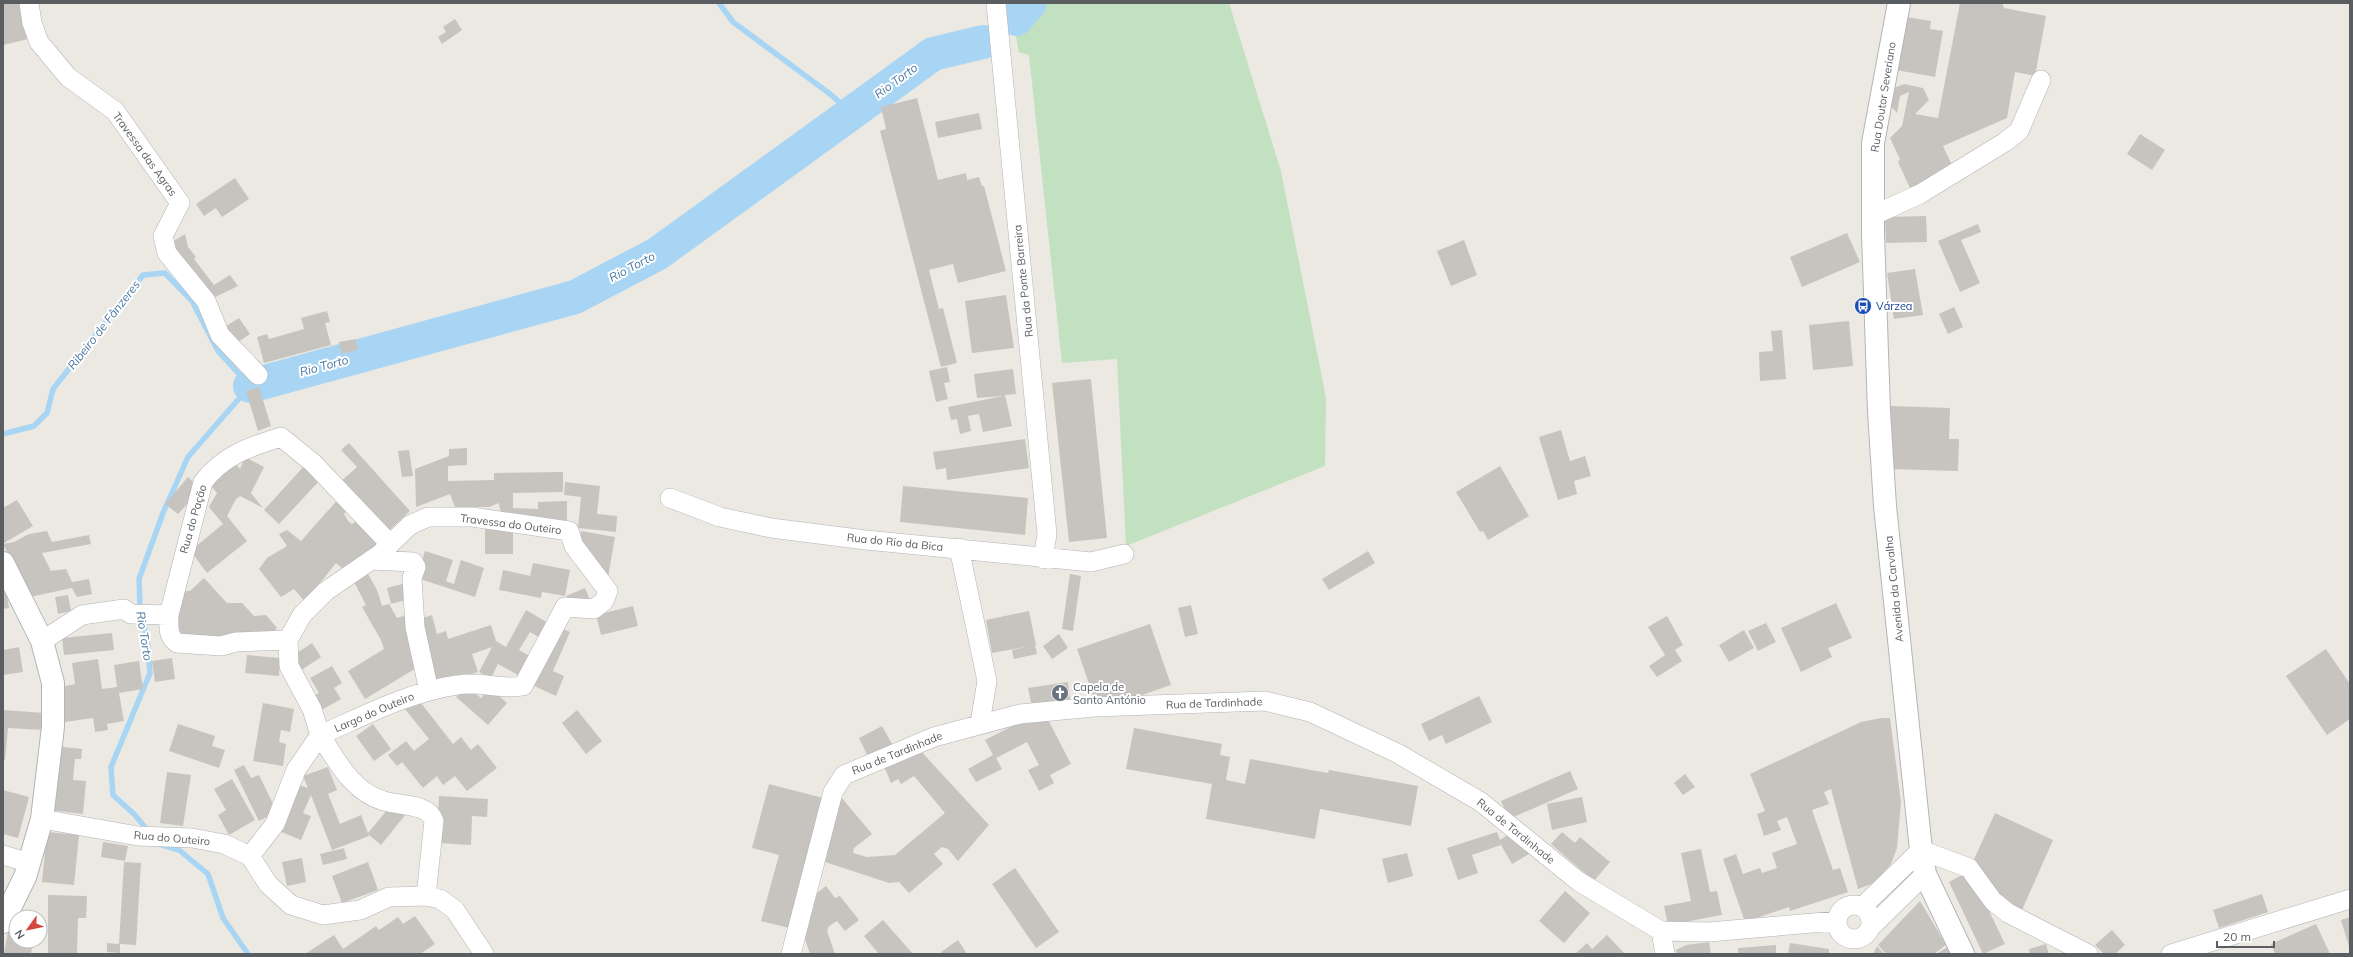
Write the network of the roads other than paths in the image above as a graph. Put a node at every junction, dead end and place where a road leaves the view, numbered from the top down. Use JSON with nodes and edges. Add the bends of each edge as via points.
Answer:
{"nodes":[{"id":1,"x":28,"y":3,"type":"edge"},
{"id":2,"x":996,"y":3,"type":"edge"},
{"id":3,"x":1899,"y":3,"type":"edge"},
{"id":4,"x":2041,"y":80,"type":"dead end"},
{"id":5,"x":1874,"y":215,"type":"junction"},
{"id":6,"x":258,"y":375,"type":"dead end"},
{"id":7,"x":670,"y":498,"type":"dead end"},
{"id":8,"x":569,"y":531,"type":"joint"},
{"id":9,"x":390,"y":544,"type":"junction"},
{"id":10,"x":959,"y":548,"type":"junction"},
{"id":11,"x":1124,"y":554,"type":"dead end"},
{"id":12,"x":1043,"y":559,"type":"junction"},
{"id":13,"x":370,"y":560,"type":"junction"},
{"id":14,"x":4,"y":566,"type":"edge"},
{"id":15,"x":169,"y":615,"type":"junction"},
{"id":16,"x":288,"y":640,"type":"junction"},
{"id":17,"x":42,"y":641,"type":"junction"},
{"id":18,"x":429,"y":691,"type":"junction"},
{"id":19,"x":980,"y":723,"type":"junction"},
{"id":20,"x":320,"y":735,"type":"junction"},
{"id":21,"x":42,"y":819,"type":"junction"},
{"id":22,"x":1921,"y":850,"type":"junction"},
{"id":23,"x":3,"y":855,"type":"edge"},
{"id":24,"x":250,"y":856,"type":"junction"},
{"id":25,"x":30,"y":863,"type":"junction"},
{"id":26,"x":1926,"y":874,"type":"junction"},
{"id":27,"x":426,"y":896,"type":"junction"},
{"id":28,"x":2350,"y":899,"type":"edge"},
{"id":29,"x":1862,"y":907,"type":"junction"},
{"id":30,"x":1836,"y":921,"type":"junction"},
{"id":31,"x":3,"y":922,"type":"edge"},
{"id":32,"x":1870,"y":928,"type":"junction"},
{"id":33,"x":1661,"y":931,"type":"junction"},
{"id":34,"x":1850,"y":947,"type":"edge"},
{"id":35,"x":484,"y":954,"type":"edge"},
{"id":36,"x":791,"y":954,"type":"edge"},
{"id":37,"x":1666,"y":954,"type":"edge"},
{"id":38,"x":1963,"y":954,"type":"edge"},
{"id":39,"x":2088,"y":954,"type":"edge"},
{"id":40,"x":2171,"y":954,"type":"edge"}],
"edges":[{"from":1,"to":6,"type":"street","name":"Travessa das Agras","via":[[38,42],[68,77],[115,111],[180,203],[163,236],[167,253],[206,301],[220,335]]},
{"from":2,"to":12,"type":"street","name":"Rua da Ponte Barreira","via":[[1048,534]]},
{"from":3,"to":5,"type":"street","name":"Rua Doutor Severiano","via":[[1873,143]]},
{"from":4,"to":5,"type":"street","via":[[2019,131],[1920,194]]},
{"from":5,"to":22,"type":"street","name":"Avenida da Carvalha","via":[[1878,411],[1884,498]]},
{"from":7,"to":10,"type":"street","name":"Rua do Rio da Bica","via":[[720,517],[771,528]]},
{"from":8,"to":9,"type":"street","name":"Travessa do Outeiro","via":[[472,517],[428,517],[410,524]]},
{"from":8,"to":18,"type":"street","name":"Largo do Outeiro","via":[[574,546],[608,592],[604,601],[594,609],[565,607],[523,686],[508,689],[483,684],[464,684]]},
{"from":9,"to":13,"type":"street","name":"Travessa do Outeiro"},
{"from":9,"to":15,"type":"street","name":"Rua do Pação","via":[[313,463],[281,437],[247,447],[212,470],[202,482]]},
{"from":10,"to":12,"type":"street","name":"Rua do Rio da Bica"},
{"from":10,"to":19,"type":"street","via":[[987,681]]},
{"from":11,"to":12,"type":"street","name":"Rua do Rio da Bica","via":[[1090,562]]},
{"from":13,"to":16,"type":"street","name":"Travessa do Outeiro","via":[[326,591],[302,615]]},
{"from":13,"to":18,"type":"street","via":[[413,562],[416,567],[412,578],[415,628]]},
{"from":14,"to":17,"type":"street"},
{"from":15,"to":16,"type":"street","name":"Rua do Pação","via":[[169,631],[177,643],[221,646],[236,642]]},
{"from":15,"to":17,"type":"street","via":[[133,612],[82,615]]},
{"from":16,"to":20,"type":"street","via":[[290,666],[312,709]]},
{"from":17,"to":21,"type":"street","via":[[53,683],[53,728]]},
{"from":18,"to":20,"type":"street","name":"Largo do Outeiro","via":[[418,693]]},
{"from":19,"to":33,"type":"street","name":"Rua de Tardinhade","via":[[1020,714],[1094,707],[1265,700],[1310,712],[1397,753],[1481,802],[1578,881]]},
{"from":19,"to":36,"type":"street","name":"Rua de Tardinhade","via":[[934,737],[844,775],[833,792]]},
{"from":20,"to":24,"type":"street","via":[[296,770],[275,824]]},
{"from":20,"to":27,"type":"street","via":[[347,777],[362,791],[383,801],[426,809],[432,814],[434,821]]},
{"from":21,"to":24,"type":"street","name":"Rua do Outeiro","via":[[138,836],[192,838],[224,844]]},
{"from":21,"to":25,"type":"street"},
{"from":22,"to":26,"type":"street","name":"Avenida da Carvalha"},
{"from":22,"to":29,"type":"street"},
{"from":22,"to":39,"type":"street","via":[[1969,868],[1993,901],[2008,913]]},
{"from":23,"to":25,"type":"street"},
{"from":24,"to":27,"type":"street","via":[[268,884],[291,905],[323,915],[360,910],[389,897]]},
{"from":25,"to":31,"type":"street"},
{"from":26,"to":32,"type":"street"},
{"from":26,"to":38,"type":"street","name":"Avenida da Carvalha"},
{"from":27,"to":35,"type":"street","via":[[440,899],[455,910]]},
{"from":28,"to":40,"type":"street"},
{"from":29,"to":30,"type":"street","via":[[1845,906]]},
{"from":29,"to":32,"type":"street","via":[[1870,916]]},
{"from":30,"to":33,"type":"street","name":"Rua de Tardinhade","via":[[1710,932]]},
{"from":30,"to":34,"type":"street","via":[[1839,931]]},
{"from":32,"to":34,"type":"street"},
{"from":33,"to":37,"type":"street"}]}
